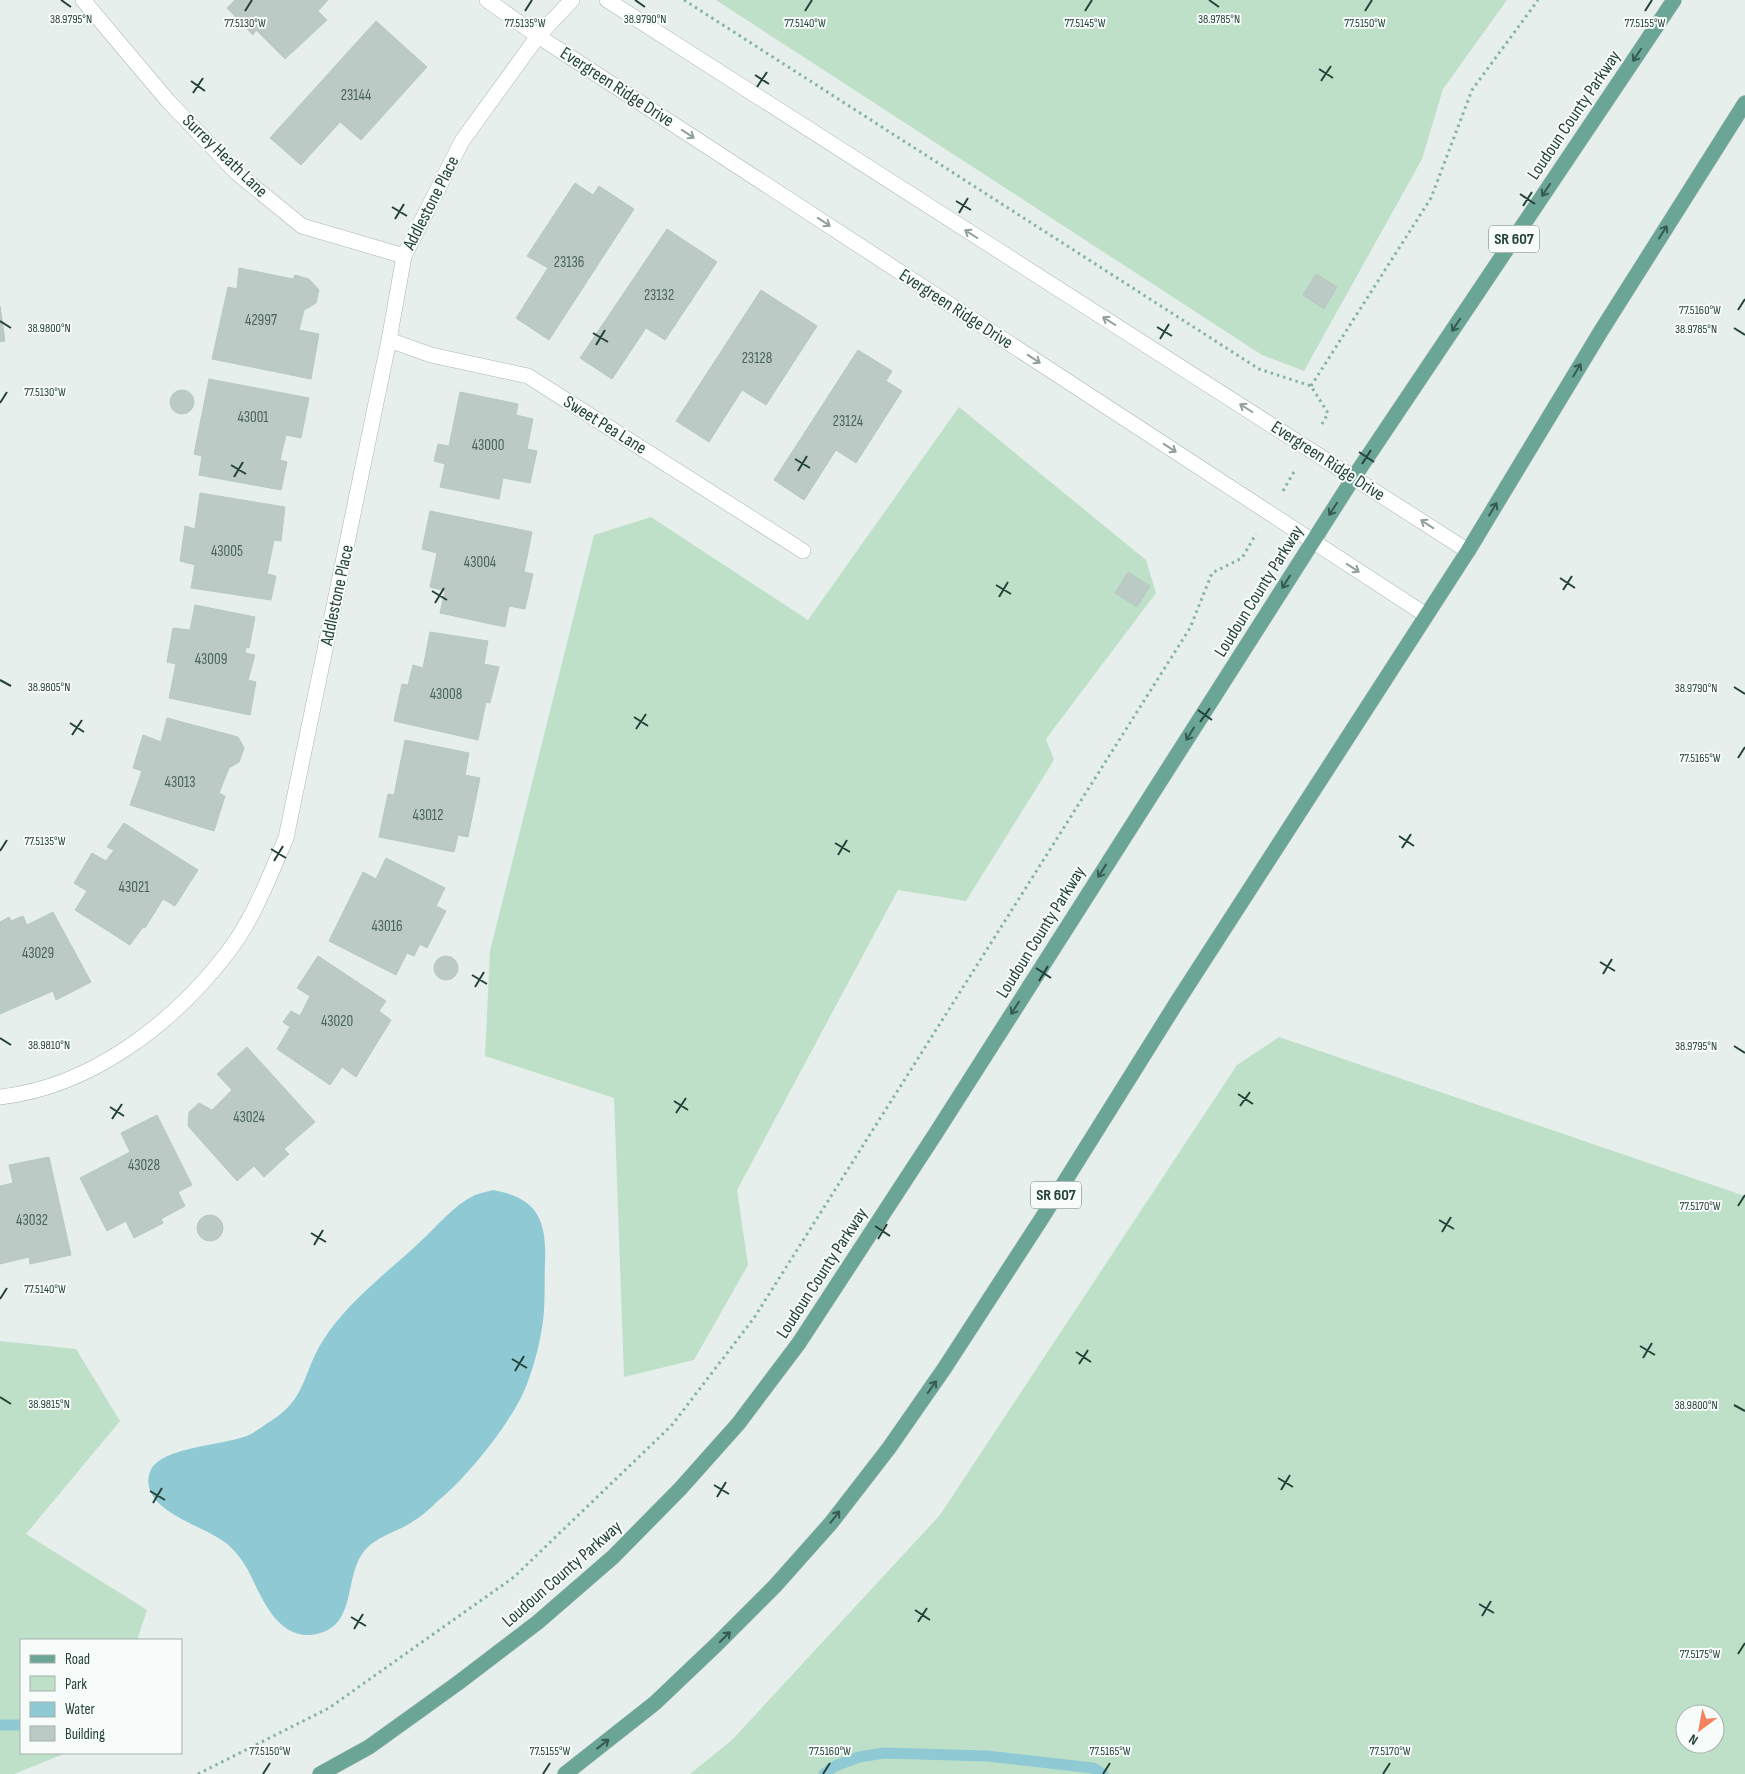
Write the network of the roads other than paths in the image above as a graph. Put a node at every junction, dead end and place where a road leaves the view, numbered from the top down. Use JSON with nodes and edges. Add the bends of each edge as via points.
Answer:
{"nodes":[{"id":1,"x":84,"y":0,"type":"edge"},
{"id":2,"x":487,"y":0,"type":"edge"},
{"id":3,"x":572,"y":0,"type":"edge"},
{"id":4,"x":608,"y":0,"type":"edge"},
{"id":5,"x":1674,"y":0,"type":"edge"},
{"id":6,"x":538,"y":36,"type":"junction"},
{"id":7,"x":1745,"y":103,"type":"edge"},
{"id":8,"x":404,"y":256,"type":"junction"},
{"id":9,"x":390,"y":340,"type":"junction"},
{"id":10,"x":1354,"y":477,"type":"junction"},
{"id":11,"x":1312,"y":541,"type":"junction"},
{"id":12,"x":803,"y":550,"type":"dead end"},
{"id":13,"x":1468,"y":551,"type":"junction"},
{"id":14,"x":1426,"y":615,"type":"junction"},
{"id":15,"x":0,"y":1097,"type":"edge"},
{"id":16,"x":320,"y":1774,"type":"edge"},
{"id":17,"x":565,"y":1774,"type":"edge"}],
"edges":[{"from":1,"to":8,"type":"street","name":"Surrey Heath Lane","via":[[168,101],[237,173],[302,226]]},
{"from":2,"to":6,"type":"street","name":"Evergreen Ridge Drive"},
{"from":3,"to":6,"type":"street","name":"Addlestone Place"},
{"from":10,"to":4,"type":"street","name":"Evergreen Ridge Drive","one_way":true},
{"from":5,"to":10,"type":"main road","name":"Loudoun County Parkway","number":"SR 607","one_way":true},
{"from":6,"to":8,"type":"street","name":"Addlestone Place","via":[[462,141]]},
{"from":6,"to":11,"type":"street","name":"Evergreen Ridge Drive","one_way":true},
{"from":13,"to":7,"type":"main road","number":"SR 607","one_way":true,"via":[[1601,331]]},
{"from":8,"to":9,"type":"street","name":"Addlestone Place"},
{"from":9,"to":12,"type":"street","name":"Sweet Pea Lane","via":[[430,355],[528,376]]},
{"from":9,"to":15,"type":"street","name":"Addlestone Place","via":[[286,838],[260,898],[229,951],[186,1002],[131,1045],[76,1076]]},
{"from":10,"to":11,"type":"main road","name":"Loudoun County Parkway","number":"SR 607","one_way":true},
{"from":13,"to":10,"type":"street","name":"Evergreen Ridge Drive","one_way":true},
{"from":11,"to":14,"type":"street","name":"Evergreen Ridge Drive","one_way":true},
{"from":11,"to":16,"type":"main road","name":"Loudoun County Parkway","number":"SR 607","one_way":true,"via":[[931,1141],[799,1343],[738,1424],[613,1557],[538,1622],[369,1747]]},
{"from":13,"to":14,"type":"main road","number":"SR 607"},
{"from":17,"to":14,"type":"main road","number":"SR 607","one_way":true,"via":[[655,1703],[775,1586],[831,1523],[889,1448],[1032,1234]]}]}
